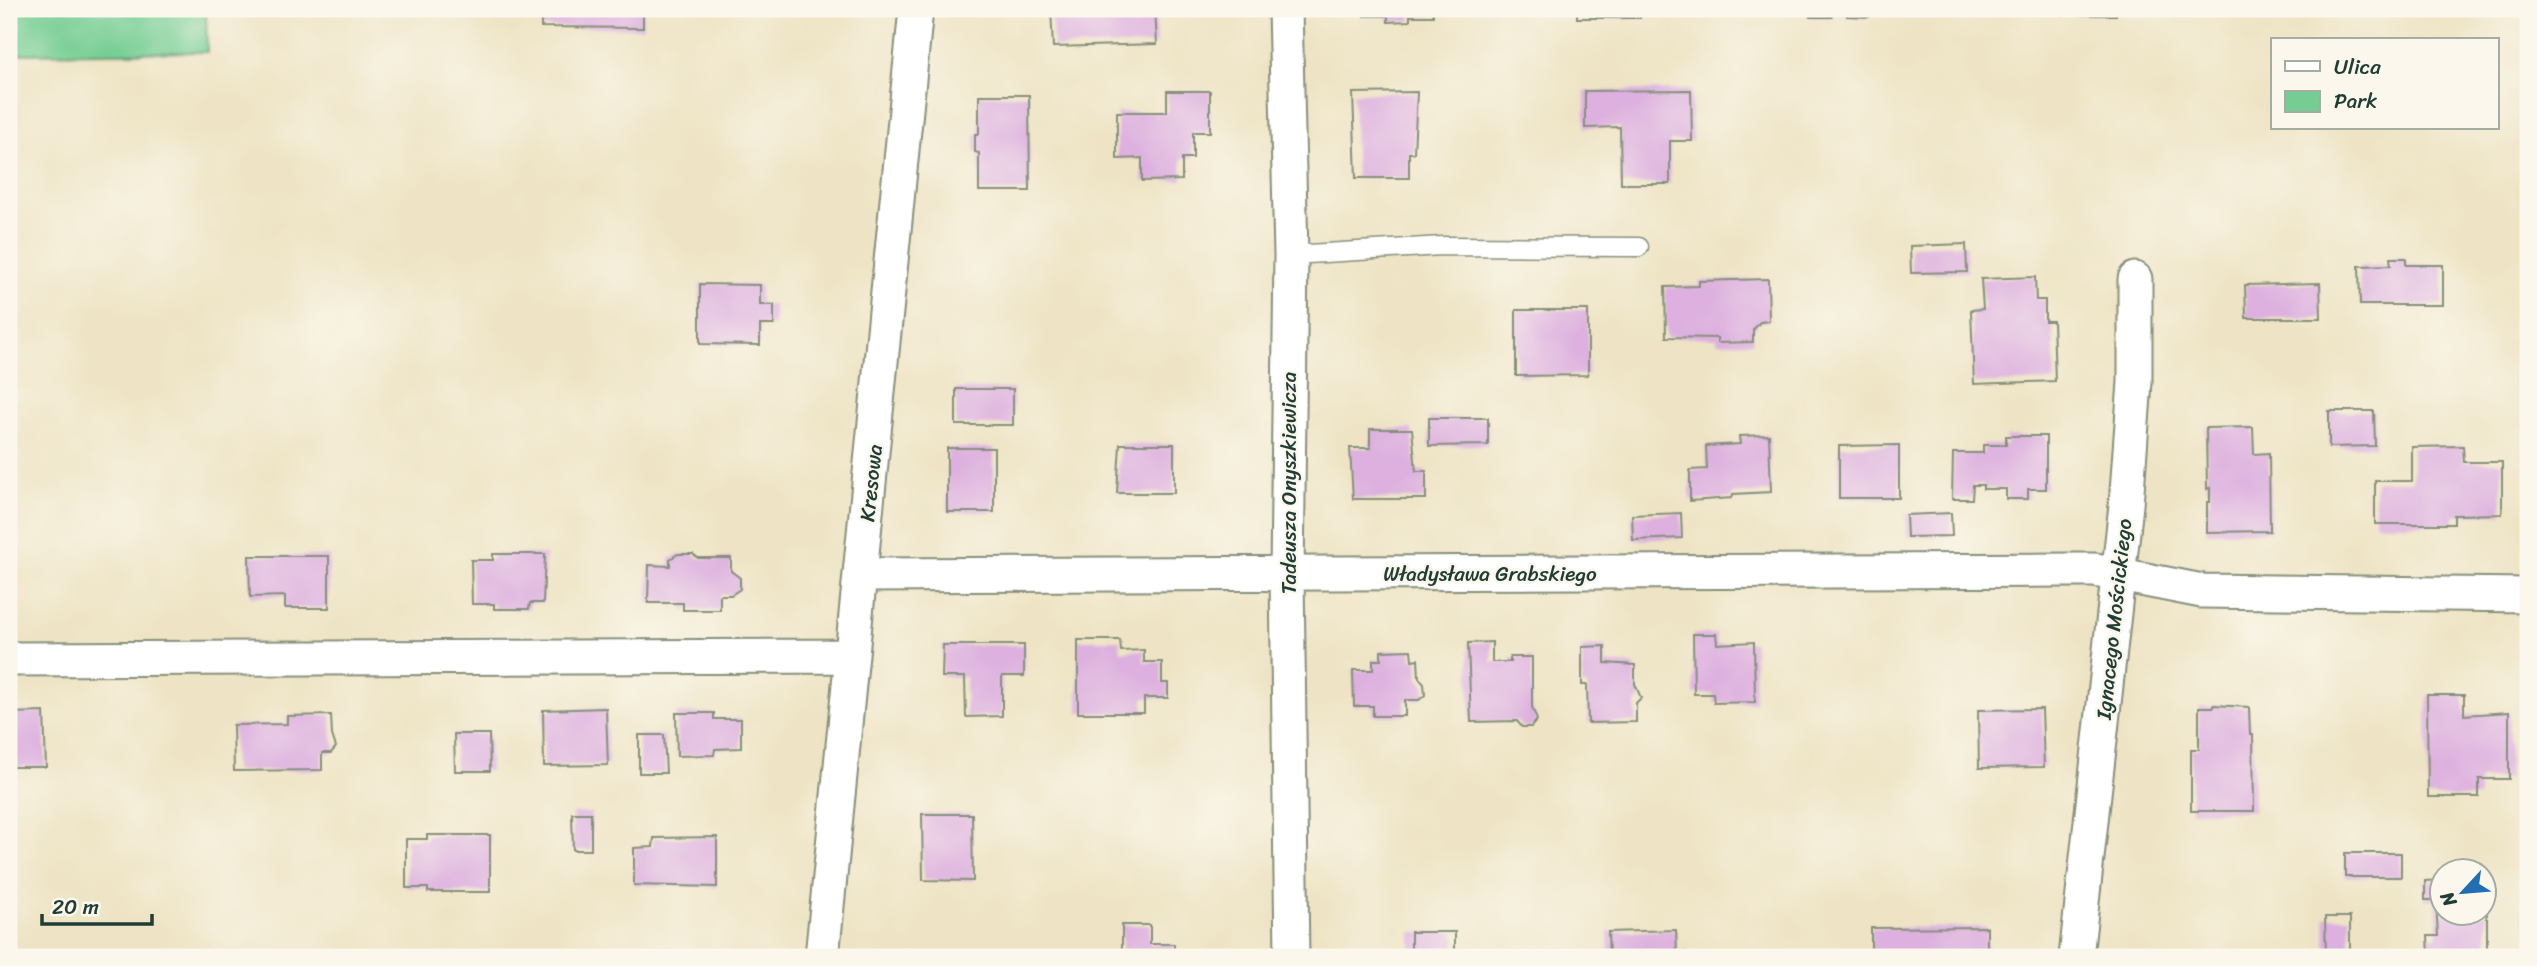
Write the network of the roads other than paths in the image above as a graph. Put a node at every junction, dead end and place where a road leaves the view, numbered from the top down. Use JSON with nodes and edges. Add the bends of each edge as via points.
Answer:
{"nodes":[{"id":1,"x":916,"y":9,"type":"edge"},
{"id":2,"x":1285,"y":9,"type":"edge"},
{"id":3,"x":1639,"y":247,"type":"dead end"},
{"id":4,"x":1291,"y":255,"type":"junction"},
{"id":5,"x":2135,"y":279,"type":"dead end"},
{"id":6,"x":862,"y":575,"type":"junction"},
{"id":7,"x":1287,"y":575,"type":"junction"},
{"id":8,"x":2119,"y":575,"type":"junction"},
{"id":9,"x":2528,"y":595,"type":"edge"},
{"id":10,"x":852,"y":656,"type":"junction"},
{"id":11,"x":9,"y":659,"type":"edge"},
{"id":12,"x":821,"y":957,"type":"edge"},
{"id":13,"x":1293,"y":957,"type":"edge"},
{"id":14,"x":2076,"y":957,"type":"edge"}],
"edges":[{"from":1,"to":6,"type":"street","name":"Kresowa"},
{"from":2,"to":4,"type":"street","name":"Tadeusza Onyszkiewicza"},
{"from":3,"to":4,"type":"lane","via":[[1442,246]]},
{"from":4,"to":7,"type":"street","name":"Tadeusza Onyszkiewicza"},
{"from":5,"to":8,"type":"street","name":"Ignacego Mościckiego","via":[[2135,382]]},
{"from":6,"to":7,"type":"street","name":"Władysława Grabskiego"},
{"from":6,"to":10,"type":"street","name":"Kresowa"},
{"from":7,"to":8,"type":"street","name":"Władysława Grabskiego","via":[[2061,570]]},
{"from":7,"to":13,"type":"street","name":"Tadeusza Onyszkiewicza"},
{"from":8,"to":9,"type":"street","name":"Władysława Grabskiego","via":[[2202,591]]},
{"from":8,"to":14,"type":"street","name":"Ignacego Mościckiego"},
{"from":10,"to":11,"type":"street"},
{"from":10,"to":12,"type":"street","name":"Kresowa"}]}
